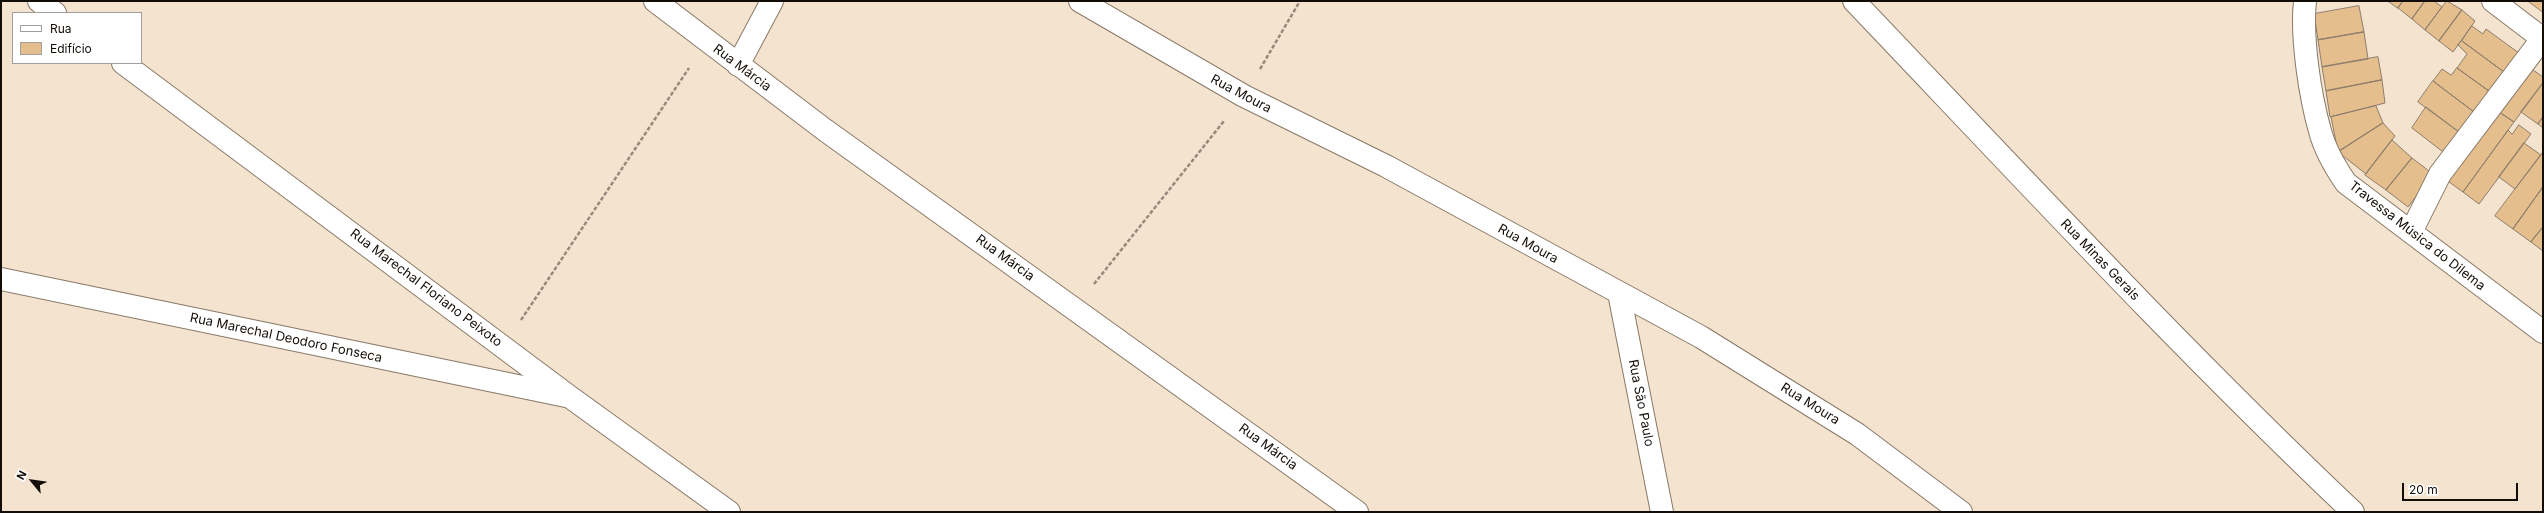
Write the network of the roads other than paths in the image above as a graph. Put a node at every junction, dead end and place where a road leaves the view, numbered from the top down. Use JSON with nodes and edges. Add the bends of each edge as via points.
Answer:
{"nodes":[{"id":1,"x":39,"y":1,"type":"edge"},
{"id":2,"x":655,"y":1,"type":"edge"},
{"id":3,"x":772,"y":1,"type":"edge"},
{"id":4,"x":1080,"y":1,"type":"edge"},
{"id":5,"x":1854,"y":1,"type":"edge"},
{"id":6,"x":2305,"y":1,"type":"edge"},
{"id":7,"x":2493,"y":1,"type":"edge"},
{"id":8,"x":54,"y":12,"type":"edge"},
{"id":9,"x":2543,"y":39,"type":"edge"},
{"id":10,"x":124,"y":64,"type":"edge"},
{"id":11,"x":738,"y":65,"type":"junction"},
{"id":12,"x":2411,"y":232,"type":"junction"},
{"id":13,"x":1,"y":279,"type":"edge"},
{"id":14,"x":1619,"y":293,"type":"junction"},
{"id":15,"x":2543,"y":332,"type":"edge"},
{"id":16,"x":570,"y":397,"type":"junction"},
{"id":17,"x":729,"y":512,"type":"edge"},
{"id":18,"x":1357,"y":512,"type":"edge"},
{"id":19,"x":1662,"y":512,"type":"edge"},
{"id":20,"x":1961,"y":512,"type":"edge"},
{"id":21,"x":2353,"y":512,"type":"edge"}],
"edges":[{"from":1,"to":8,"type":"street"},
{"from":2,"to":11,"type":"street","name":"Rua Márcia"},
{"from":3,"to":11,"type":"street"},
{"from":4,"to":14,"type":"street","name":"Rua Moura","via":[[1244,96],[1386,166]]},
{"from":5,"to":21,"type":"street","name":"Rua Minas Gerais","via":[[2051,210],[2279,442]]},
{"from":6,"to":12,"type":"street","name":"Travessa Música do Dilema","via":[[2303,16],[2308,65],[2320,131],[2333,163],[2346,183]]},
{"from":7,"to":9,"type":"street"},
{"from":9,"to":12,"type":"street","via":[[2440,174]]},
{"from":10,"to":16,"type":"street","name":"Rua Marechal Floriano Peixoto"},
{"from":11,"to":18,"type":"street","name":"Rua Márcia"},
{"from":12,"to":15,"type":"street","name":"Travessa Música do Dilema"},
{"from":13,"to":16,"type":"street","name":"Rua Marechal Deodoro Fonseca"},
{"from":14,"to":19,"type":"street","name":"Rua São Paulo"},
{"from":14,"to":20,"type":"street","name":"Rua Moura","via":[[1701,336],[1857,434]]},
{"from":16,"to":17,"type":"street","name":"Rua Marechal Floriano Peixoto"}]}
